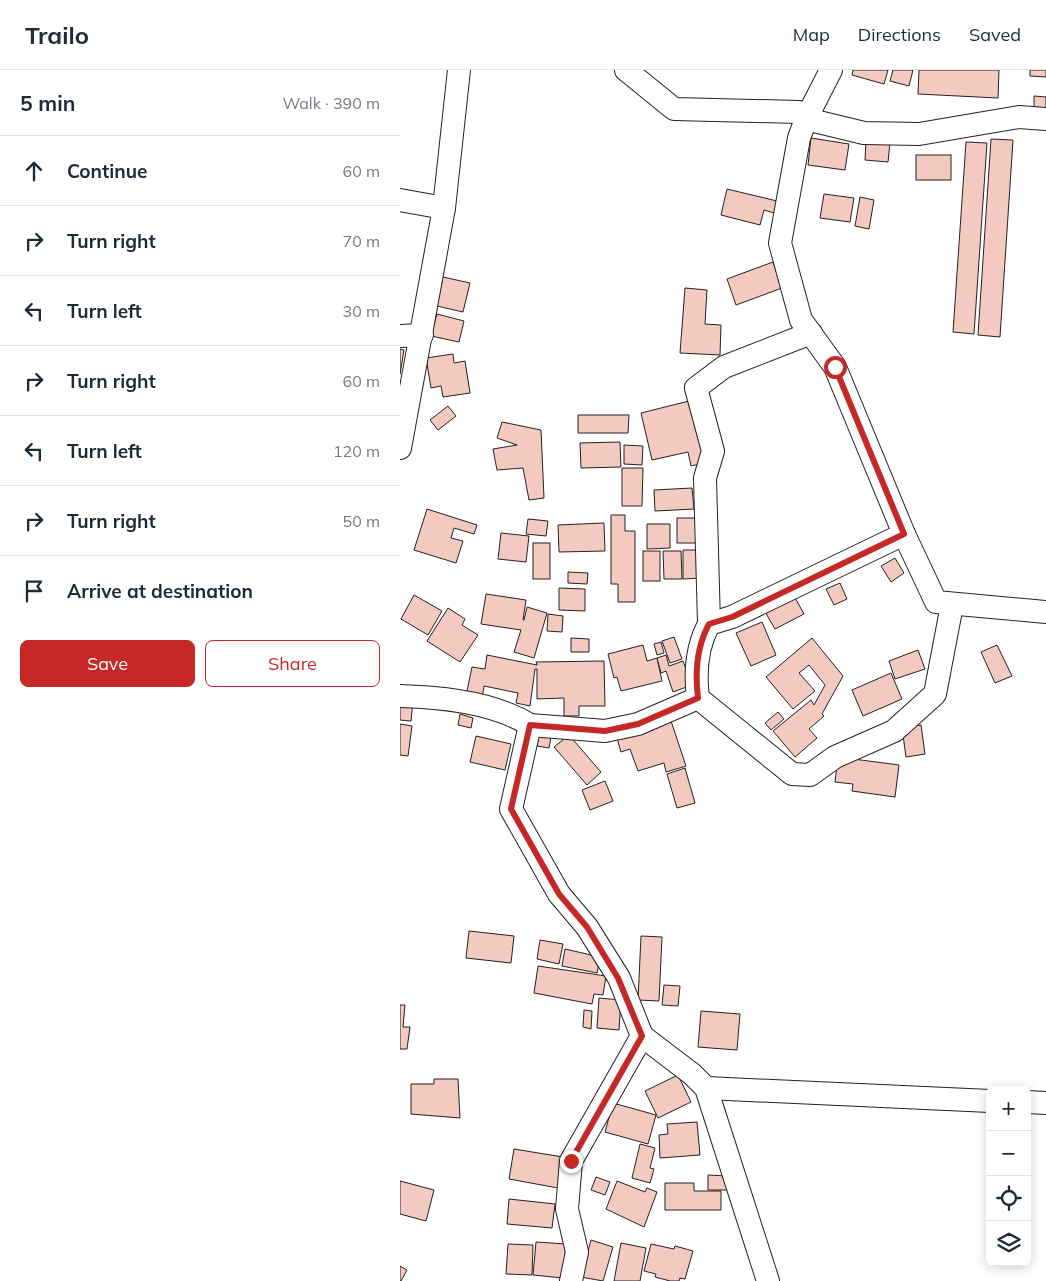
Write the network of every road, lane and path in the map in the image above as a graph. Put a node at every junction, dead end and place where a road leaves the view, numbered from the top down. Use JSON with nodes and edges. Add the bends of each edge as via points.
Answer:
{"nodes":[{"id":1,"x":459,"y":70,"type":"edge"},
{"id":2,"x":626,"y":70,"type":"edge"},
{"id":3,"x":831,"y":70,"type":"edge"},
{"id":4,"x":806,"y":119,"type":"junction"},
{"id":5,"x":1046,"y":119,"type":"edge"},
{"id":6,"x":400,"y":200,"type":"edge"},
{"id":7,"x":444,"y":208,"type":"junction"},
{"id":8,"x":811,"y":333,"type":"junction"},
{"id":9,"x":422,"y":335,"type":"junction"},
{"id":10,"x":400,"y":336,"type":"edge"},
{"id":11,"x":400,"y":448,"type":"edge"},
{"id":12,"x":904,"y":534,"type":"junction"},
{"id":13,"x":952,"y":605,"type":"junction"},
{"id":14,"x":1046,"y":612,"type":"edge"},
{"id":15,"x":709,"y":624,"type":"junction"},
{"id":16,"x":400,"y":696,"type":"edge"},
{"id":17,"x":698,"y":698,"type":"junction"},
{"id":18,"x":530,"y":725,"type":"junction"},
{"id":19,"x":642,"y":1036,"type":"junction"},
{"id":20,"x":706,"y":1088,"type":"junction"},
{"id":21,"x":986,"y":1101,"type":"edge"},
{"id":22,"x":1031,"y":1102,"type":"edge"},
{"id":23,"x":1046,"y":1103,"type":"edge"},
{"id":24,"x":571,"y":1281,"type":"edge"},
{"id":25,"x":768,"y":1281,"type":"edge"}],
"edges":[{"from":1,"to":7,"type":"street"},
{"from":2,"to":4,"type":"street","via":[[674,109],[799,112]]},
{"from":3,"to":4,"type":"street"},
{"from":4,"to":5,"type":"street","via":[[864,133],[919,134],[1020,117]]},
{"from":4,"to":8,"type":"street","via":[[799,138],[780,243],[801,320]]},
{"from":6,"to":7,"type":"street"},
{"from":7,"to":9,"type":"street"},
{"from":8,"to":12,"type":"street","via":[[835,367]]},
{"from":8,"to":15,"type":"street","via":[[724,366],[696,388],[713,450],[705,478]]},
{"from":9,"to":10,"type":"street"},
{"from":9,"to":11,"type":"street"},
{"from":12,"to":13,"type":"street","via":[[936,602]]},
{"from":12,"to":15,"type":"street","via":[[732,617]]},
{"from":13,"to":14,"type":"street"},
{"from":13,"to":17,"type":"street","via":[[935,694],[894,731],[835,756],[810,775],[792,774]]},
{"from":15,"to":17,"type":"street","via":[[702,637],[696,681]]},
{"from":16,"to":18,"type":"street","via":[[432,697],[504,712]]},
{"from":17,"to":18,"type":"street","via":[[638,724],[605,731]]},
{"from":18,"to":19,"type":"street","via":[[511,809],[559,894],[587,927],[618,978]]},
{"from":19,"to":20,"type":"street"},
{"from":19,"to":24,"type":"street","via":[[571,1161],[567,1209],[577,1252]]},
{"from":20,"to":21,"type":"street"},
{"from":20,"to":25,"type":"street"},
{"from":22,"to":23,"type":"street"}]}
